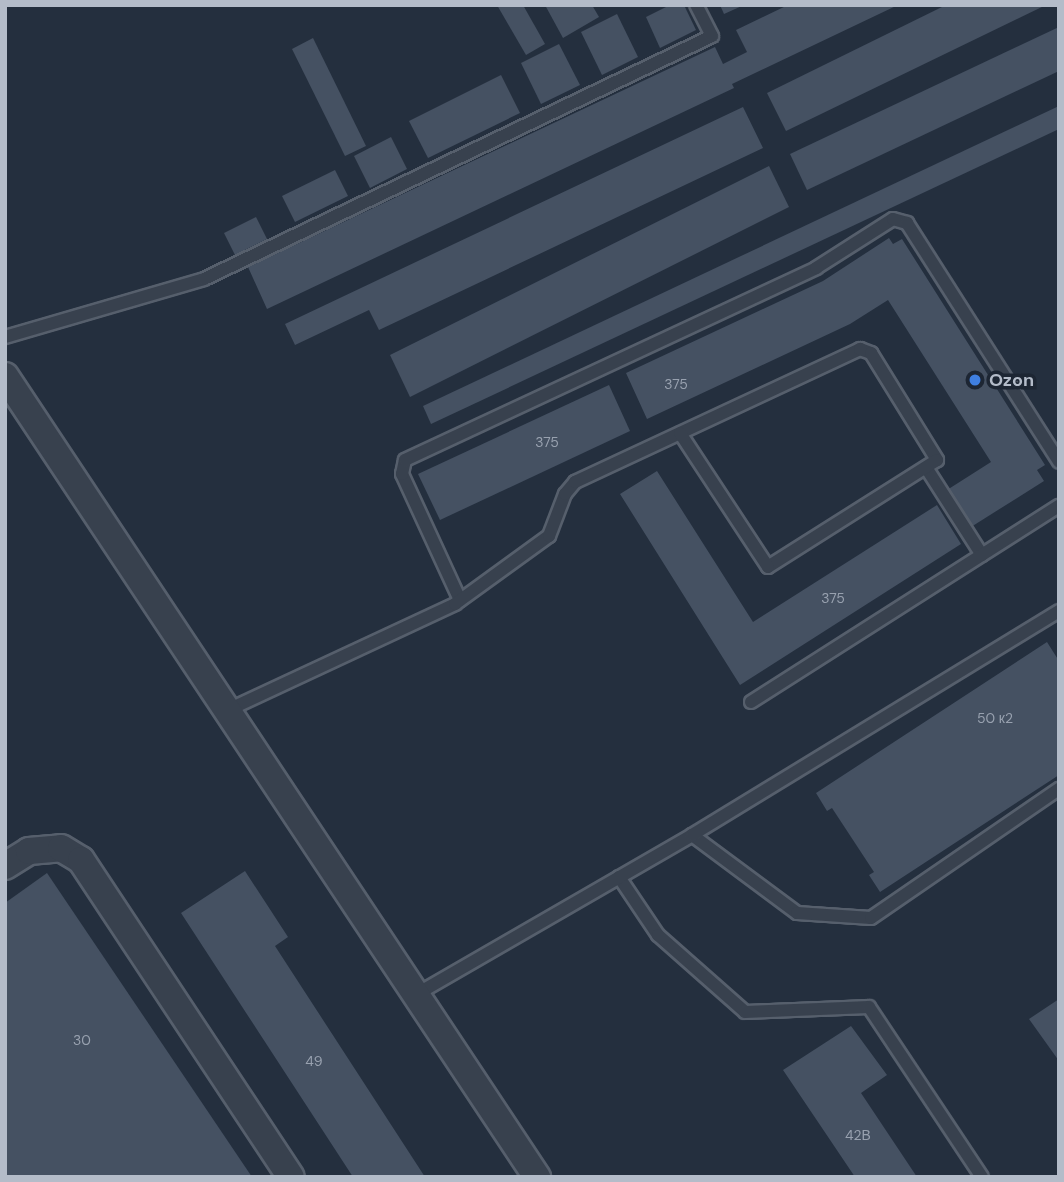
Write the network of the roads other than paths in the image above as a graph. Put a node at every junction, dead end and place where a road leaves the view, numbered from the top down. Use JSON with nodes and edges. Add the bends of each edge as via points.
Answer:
{"nodes":[{"id":1,"x":696,"y":5,"type":"edge"},
{"id":2,"x":5,"y":337,"type":"edge"},
{"id":3,"x":5,"y":376,"type":"edge"},
{"id":4,"x":680,"y":433,"type":"junction"},
{"id":5,"x":1059,"y":462,"type":"edge"},
{"id":6,"x":927,"y":469,"type":"junction"},
{"id":7,"x":1059,"y":506,"type":"edge"},
{"id":8,"x":982,"y":555,"type":"junction"},
{"id":9,"x":460,"y":600,"type":"junction"},
{"id":10,"x":1059,"y":611,"type":"edge"},
{"id":11,"x":751,"y":702,"type":"dead end"},
{"id":12,"x":228,"y":710,"type":"junction"},
{"id":13,"x":1059,"y":789,"type":"edge"},
{"id":14,"x":692,"y":835,"type":"junction"},
{"id":15,"x":5,"y":866,"type":"edge"},
{"id":16,"x":619,"y":877,"type":"junction"},
{"id":17,"x":417,"y":994,"type":"junction"},
{"id":18,"x":291,"y":1177,"type":"edge"},
{"id":19,"x":537,"y":1177,"type":"edge"},
{"id":20,"x":982,"y":1177,"type":"edge"}],
"edges":[{"from":1,"to":2,"type":"lane","via":[[712,36],[204,279]]},
{"from":3,"to":12,"type":"street"},
{"from":4,"to":6,"type":"lane","via":[[768,567]]},
{"from":4,"to":6,"type":"lane","via":[[866,349],[936,455],[937,460]]},
{"from":4,"to":9,"type":"lane","via":[[575,482],[565,494],[549,536]]},
{"from":5,"to":9,"type":"lane","via":[[907,223],[892,219],[816,268],[405,460],[402,474]]},
{"from":6,"to":8,"type":"lane"},
{"from":7,"to":8,"type":"lane"},
{"from":8,"to":11,"type":"lane"},
{"from":9,"to":12,"type":"lane"},
{"from":10,"to":14,"type":"lane"},
{"from":12,"to":17,"type":"street"},
{"from":13,"to":14,"type":"lane","via":[[871,918],[797,913]]},
{"from":14,"to":16,"type":"lane"},
{"from":15,"to":18,"type":"street","via":[[29,851],[61,848],[81,860]]},
{"from":16,"to":17,"type":"lane"},
{"from":16,"to":20,"type":"lane","via":[[658,935],[745,1012],[869,1007]]},
{"from":17,"to":19,"type":"street"}]}
